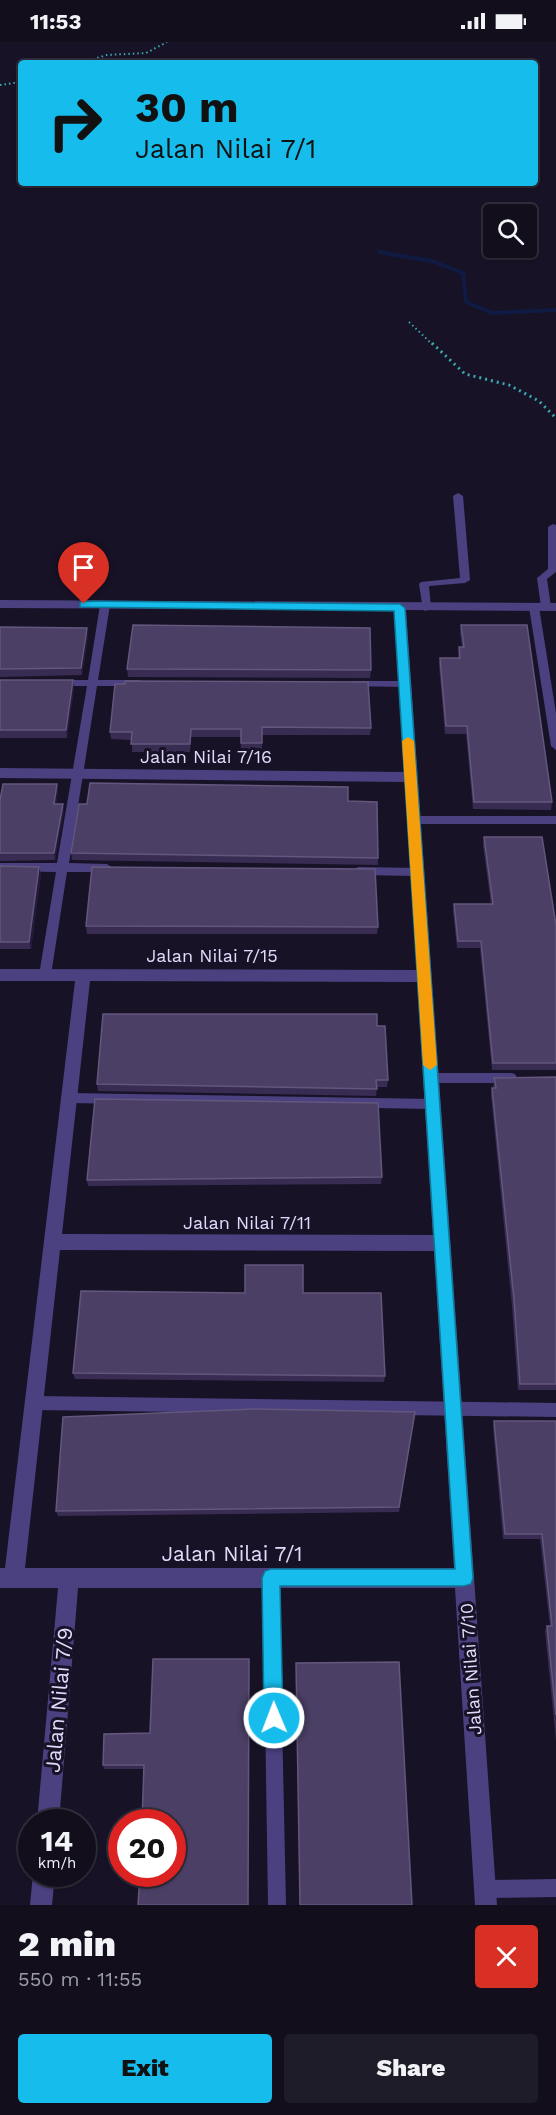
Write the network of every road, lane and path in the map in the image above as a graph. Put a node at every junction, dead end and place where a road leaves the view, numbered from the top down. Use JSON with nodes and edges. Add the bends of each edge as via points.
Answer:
{"nodes":[{"id":1,"x":167,"y":42,"type":"edge"},
{"id":2,"x":90,"y":60,"type":"edge"},
{"id":3,"x":18,"y":82,"type":"edge"},
{"id":4,"x":0,"y":85,"type":"edge"},
{"id":5,"x":409,"y":322,"type":"dead end"},
{"id":6,"x":556,"y":418,"type":"edge"},
{"id":7,"x":459,"y":496,"type":"dead end"},
{"id":8,"x":553,"y":527,"type":"dead end"},
{"id":9,"x":0,"y":604,"type":"edge"},
{"id":10,"x":105,"y":605,"type":"junction"},
{"id":11,"x":546,"y":607,"type":"edge"},
{"id":12,"x":400,"y":608,"type":"junction"},
{"id":13,"x":426,"y":608,"type":"junction"},
{"id":14,"x":46,"y":683,"type":"edge"},
{"id":15,"x":92,"y":683,"type":"junction"},
{"id":16,"x":150,"y":683,"type":"edge"},
{"id":17,"x":335,"y":684,"type":"edge"},
{"id":18,"x":405,"y":684,"type":"junction"},
{"id":19,"x":556,"y":746,"type":"edge"},
{"id":20,"x":0,"y":773,"type":"edge"},
{"id":21,"x":77,"y":774,"type":"junction"},
{"id":22,"x":411,"y":777,"type":"junction"},
{"id":23,"x":414,"y":820,"type":"junction"},
{"id":24,"x":556,"y":820,"type":"edge"},
{"id":25,"x":0,"y":867,"type":"edge"},
{"id":26,"x":62,"y":868,"type":"junction"},
{"id":27,"x":121,"y":868,"type":"edge"},
{"id":28,"x":346,"y":871,"type":"edge"},
{"id":29,"x":417,"y":872,"type":"junction"},
{"id":30,"x":0,"y":975,"type":"edge"},
{"id":31,"x":45,"y":975,"type":"junction"},
{"id":32,"x":83,"y":975,"type":"junction"},
{"id":33,"x":424,"y":976,"type":"junction"},
{"id":34,"x":431,"y":1078,"type":"junction"},
{"id":35,"x":522,"y":1078,"type":"edge"},
{"id":36,"x":69,"y":1098,"type":"junction"},
{"id":37,"x":433,"y":1104,"type":"junction"},
{"id":38,"x":53,"y":1242,"type":"junction"},
{"id":39,"x":442,"y":1243,"type":"junction"},
{"id":40,"x":34,"y":1402,"type":"junction"},
{"id":41,"x":453,"y":1409,"type":"junction"},
{"id":42,"x":556,"y":1410,"type":"edge"},
{"id":43,"x":7,"y":1578,"type":"edge"},
{"id":44,"x":69,"y":1578,"type":"junction"},
{"id":45,"x":271,"y":1578,"type":"junction"},
{"id":46,"x":464,"y":1578,"type":"junction"},
{"id":47,"x":49,"y":1809,"type":"edge"},
{"id":48,"x":43,"y":1887,"type":"edge"},
{"id":49,"x":556,"y":1888,"type":"edge"},
{"id":50,"x":486,"y":1897,"type":"edge"},
{"id":51,"x":41,"y":1905,"type":"edge"},
{"id":52,"x":277,"y":1905,"type":"edge"}],
"edges":[{"from":1,"to":2,"type":"path","via":[[146,53]]},
{"from":3,"to":4,"type":"path"},
{"from":5,"to":6,"type":"path","via":[[465,374],[509,386],[539,401]]},
{"from":7,"to":13,"type":"lane","via":[[465,580],[424,584]]},
{"from":8,"to":11,"type":"lane","via":[[553,570],[542,578]]},
{"from":9,"to":10,"type":"street"},
{"from":10,"to":12,"type":"street"},
{"from":10,"to":15,"type":"lane"},
{"from":11,"to":13,"type":"street"},
{"from":11,"to":19,"type":"lane"},
{"from":12,"to":13,"type":"street"},
{"from":12,"to":18,"type":"street","name":"Jalan Nilai 7/10"},
{"from":14,"to":15,"type":"lane"},
{"from":15,"to":16,"type":"lane"},
{"from":15,"to":21,"type":"lane"},
{"from":17,"to":18,"type":"lane"},
{"from":18,"to":22,"type":"street","name":"Jalan Nilai 7/10"},
{"from":20,"to":21,"type":"street","name":"Jalan Nilai 7/16"},
{"from":21,"to":22,"type":"street","name":"Jalan Nilai 7/16"},
{"from":21,"to":26,"type":"lane"},
{"from":22,"to":23,"type":"street","name":"Jalan Nilai 7/10"},
{"from":23,"to":24,"type":"lane"},
{"from":23,"to":29,"type":"street","name":"Jalan Nilai 7/10"},
{"from":25,"to":26,"type":"lane"},
{"from":26,"to":27,"type":"lane"},
{"from":26,"to":31,"type":"lane"},
{"from":28,"to":29,"type":"lane"},
{"from":29,"to":33,"type":"street","name":"Jalan Nilai 7/10"},
{"from":30,"to":31,"type":"street","name":"Jalan Nilai 7/15"},
{"from":31,"to":32,"type":"street","name":"Jalan Nilai 7/15"},
{"from":32,"to":33,"type":"street","name":"Jalan Nilai 7/15"},
{"from":32,"to":36,"type":"street"},
{"from":33,"to":34,"type":"street","name":"Jalan Nilai 7/10"},
{"from":34,"to":35,"type":"lane"},
{"from":34,"to":37,"type":"street","name":"Jalan Nilai 7/10"},
{"from":36,"to":37,"type":"lane"},
{"from":36,"to":38,"type":"street"},
{"from":37,"to":39,"type":"street","name":"Jalan Nilai 7/10"},
{"from":38,"to":39,"type":"street","name":"Jalan Nilai 7/11"},
{"from":38,"to":40,"type":"street"},
{"from":39,"to":41,"type":"street","name":"Jalan Nilai 7/10"},
{"from":40,"to":41,"type":"lane"},
{"from":40,"to":43,"type":"street"},
{"from":41,"to":42,"type":"lane"},
{"from":41,"to":46,"type":"street","name":"Jalan Nilai 7/10"},
{"from":43,"to":44,"type":"street","name":"Jalan Nilai 7/1"},
{"from":44,"to":45,"type":"street","name":"Jalan Nilai 7/1"},
{"from":44,"to":47,"type":"street","name":"Jalan Nilai 7/9"},
{"from":45,"to":46,"type":"street","name":"Jalan Nilai 7/1"},
{"from":45,"to":52,"type":"lane"},
{"from":46,"to":50,"type":"street","name":"Jalan Nilai 7/10"},
{"from":48,"to":51,"type":"street"},
{"from":49,"to":50,"type":"lane"}]}
